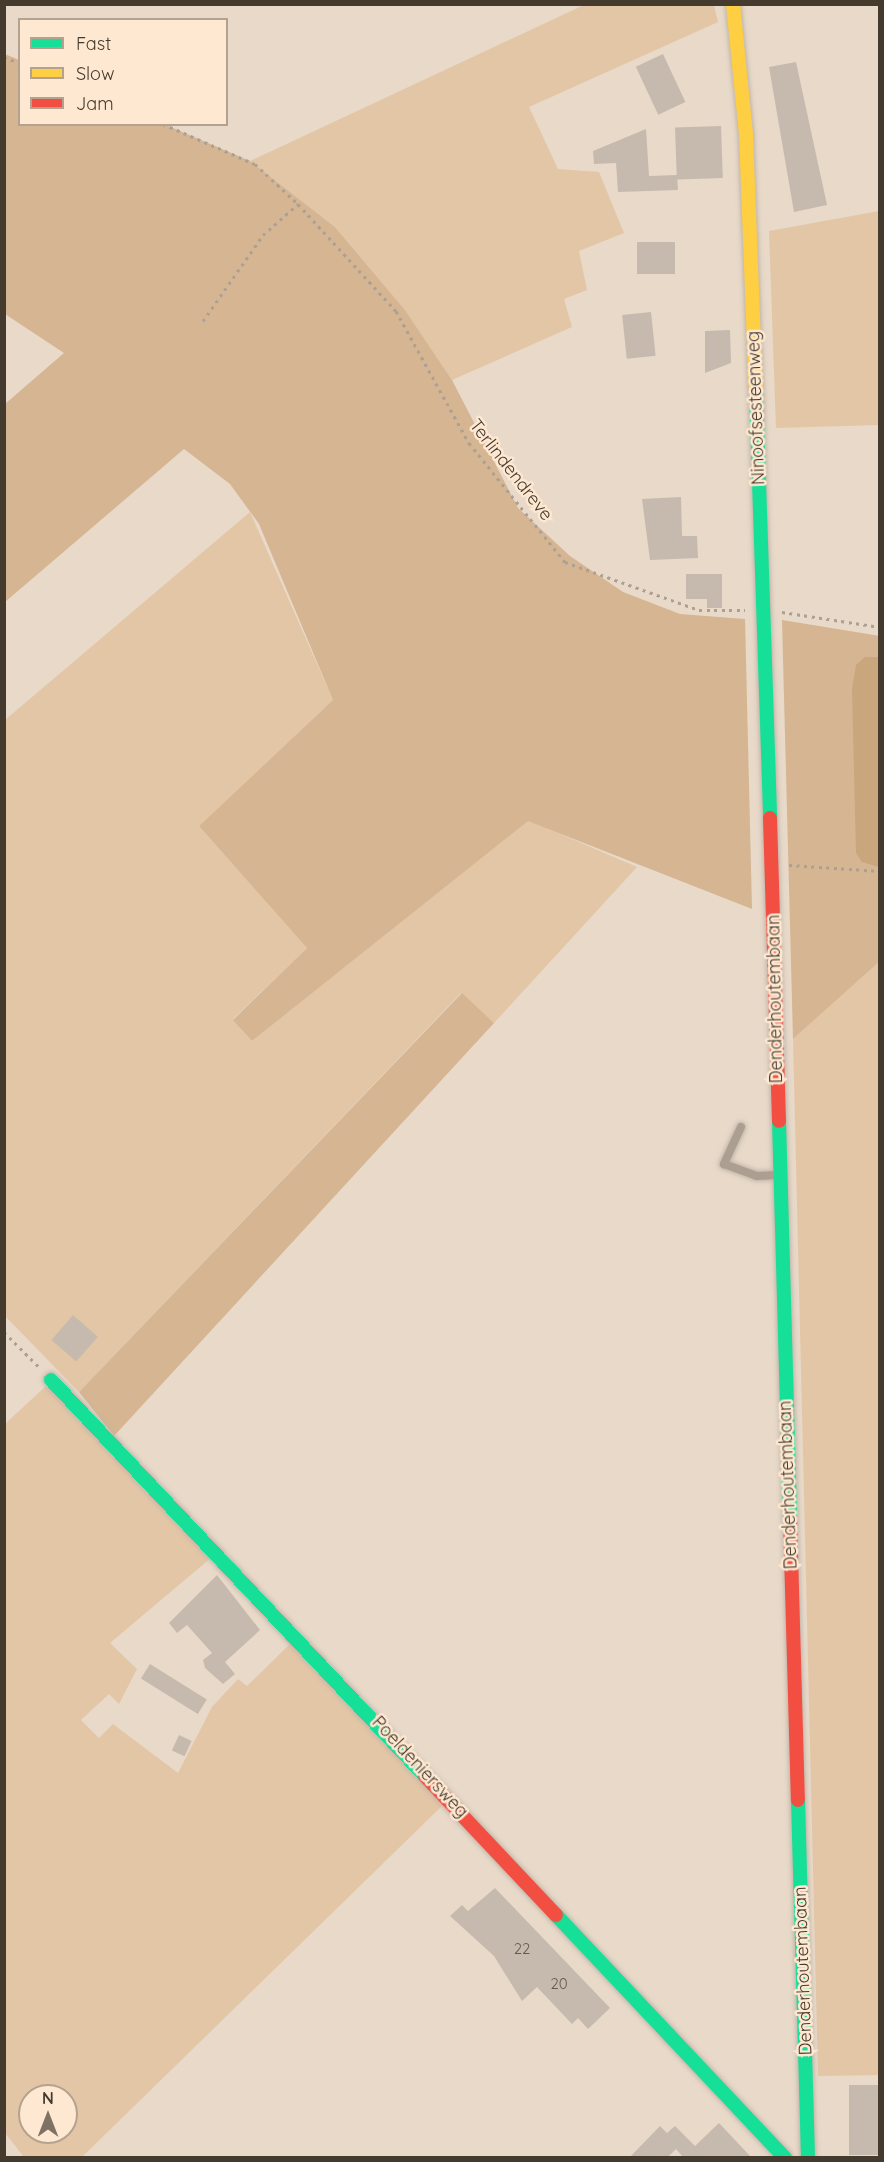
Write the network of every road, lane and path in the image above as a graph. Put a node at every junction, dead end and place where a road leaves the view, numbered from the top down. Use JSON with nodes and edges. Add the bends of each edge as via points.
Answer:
{"nodes":[{"id":1,"x":733,"y":4,"type":"edge"},
{"id":2,"x":168,"y":126,"type":"edge"},
{"id":3,"x":298,"y":204,"type":"junction"},
{"id":4,"x":203,"y":321,"type":"dead end"},
{"id":5,"x":764,"y":609,"type":"junction"},
{"id":6,"x":879,"y":627,"type":"edge"},
{"id":7,"x":771,"y":812,"type":"joint"},
{"id":8,"x":772,"y":866,"type":"junction"},
{"id":9,"x":879,"y":871,"type":"edge"},
{"id":10,"x":741,"y":1127,"type":"dead end"},
{"id":11,"x":779,"y":1175,"type":"junction"},
{"id":12,"x":4,"y":1332,"type":"edge"},
{"id":13,"x":51,"y":1380,"type":"joint"},
{"id":14,"x":785,"y":2157,"type":"edge"},
{"id":15,"x":808,"y":2157,"type":"edge"}],
"edges":[{"from":1,"to":5,"type":"street","name":"Ninoofsesteenweg","via":[[746,135]]},
{"from":2,"to":3,"type":"path","name":"Terlindendreve","via":[[255,164]]},
{"from":3,"to":4,"type":"path","via":[[263,234]]},
{"from":3,"to":5,"type":"path","name":"Terlindendreve","via":[[396,311],[469,443],[566,562],[699,610]]},
{"from":5,"to":6,"type":"path","name":"Terlindendreve"},
{"from":5,"to":7,"type":"street","name":"Ninoofsesteenweg"},
{"from":7,"to":8,"type":"street","name":"Denderhoutembaan"},
{"from":8,"to":9,"type":"path"},
{"from":8,"to":11,"type":"street","name":"Denderhoutembaan"},
{"from":10,"to":11,"type":"lane","via":[[724,1164],[758,1176]]},
{"from":11,"to":15,"type":"street","name":"Denderhoutembaan"},
{"from":12,"to":13,"type":"path"},
{"from":13,"to":14,"type":"street","name":"Poeldeniersweg"}]}
